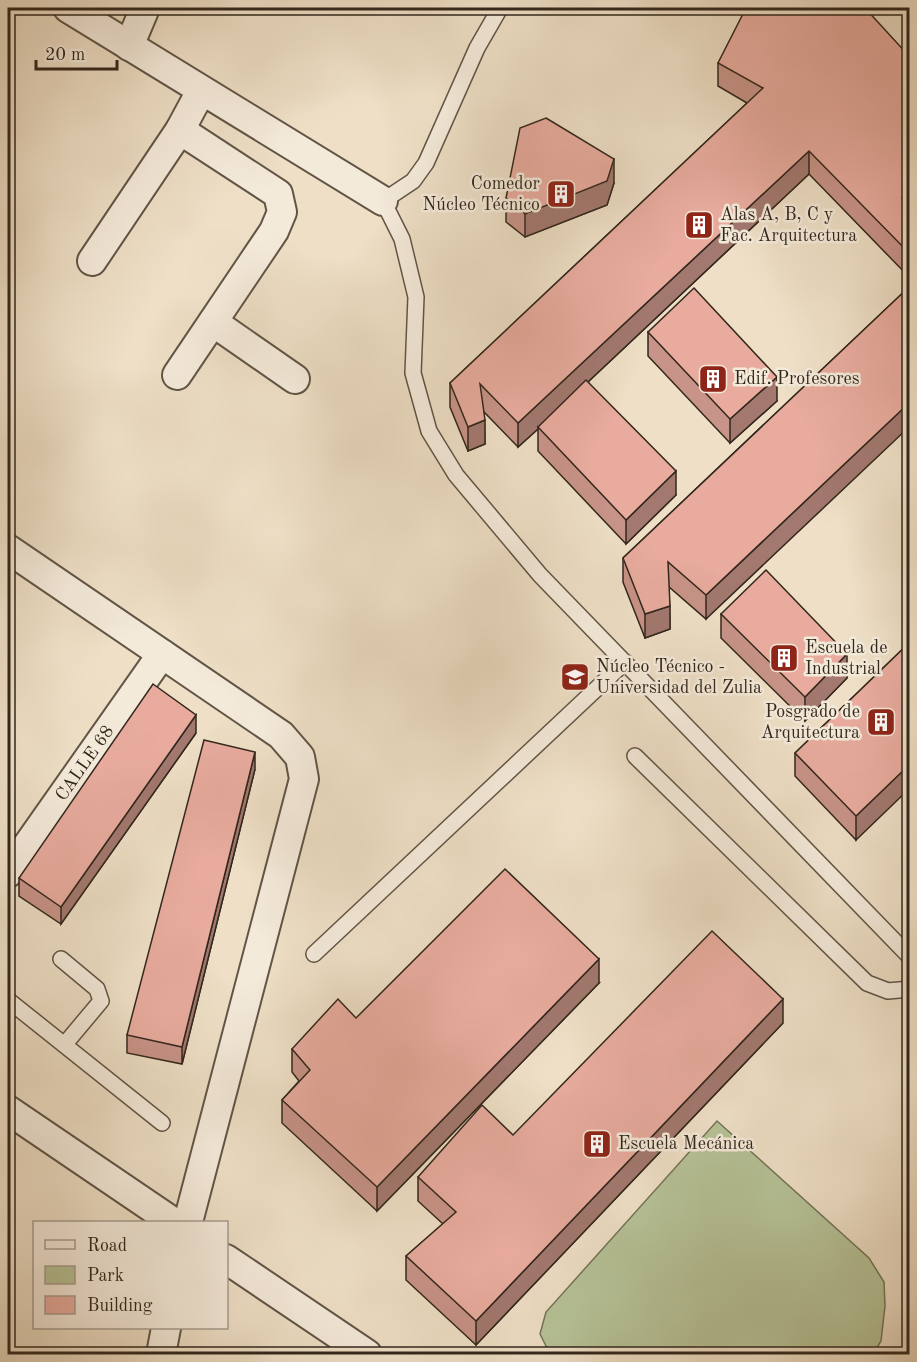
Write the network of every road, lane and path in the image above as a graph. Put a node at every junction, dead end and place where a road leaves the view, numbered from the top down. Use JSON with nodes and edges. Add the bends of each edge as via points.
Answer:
{"nodes":[{"id":1,"x":68,"y":8,"type":"edge"},
{"id":2,"x":145,"y":8,"type":"edge"},
{"id":3,"x":500,"y":8,"type":"edge"},
{"id":4,"x":129,"y":46,"type":"junction"},
{"id":5,"x":201,"y":91,"type":"junction"},
{"id":6,"x":180,"y":130,"type":"junction"},
{"id":7,"x":383,"y":201,"type":"junction"},
{"id":8,"x":92,"y":261,"type":"dead end"},
{"id":9,"x":213,"y":322,"type":"junction"},
{"id":10,"x":177,"y":375,"type":"dead end"},
{"id":11,"x":295,"y":379,"type":"dead end"},
{"id":12,"x":8,"y":549,"type":"edge"},
{"id":13,"x":162,"y":654,"type":"junction"},
{"id":14,"x":624,"y":662,"type":"junction"},
{"id":15,"x":635,"y":756,"type":"dead end"},
{"id":16,"x":8,"y":873,"type":"edge"},
{"id":17,"x":314,"y":954,"type":"dead end"},
{"id":18,"x":909,"y":957,"type":"edge"},
{"id":19,"x":62,"y":959,"type":"dead end"},
{"id":20,"x":909,"y":989,"type":"edge"},
{"id":21,"x":8,"y":1000,"type":"edge"},
{"id":22,"x":65,"y":1044,"type":"junction"},
{"id":23,"x":8,"y":1110,"type":"edge"},
{"id":24,"x":162,"y":1123,"type":"dead end"},
{"id":25,"x":172,"y":1221,"type":"edge"},
{"id":26,"x":188,"y":1221,"type":"edge"},
{"id":27,"x":228,"y":1260,"type":"edge"},
{"id":28,"x":166,"y":1329,"type":"edge"},
{"id":29,"x":161,"y":1354,"type":"edge"},
{"id":30,"x":367,"y":1354,"type":"edge"}],
"edges":[{"from":1,"to":4,"type":"street"},
{"from":2,"to":4,"type":"street"},
{"from":3,"to":7,"type":"lane","via":[[477,48],[426,163],[413,181]]},
{"from":4,"to":5,"type":"street"},
{"from":5,"to":6,"type":"street"},
{"from":5,"to":7,"type":"street"},
{"from":6,"to":8,"type":"street"},
{"from":6,"to":9,"type":"street","via":[[278,194],[282,212],[274,231]]},
{"from":7,"to":14,"type":"lane","via":[[402,239],[416,297],[413,374],[429,431],[456,476],[540,575]]},
{"from":9,"to":10,"type":"street"},
{"from":9,"to":11,"type":"street"},
{"from":12,"to":13,"type":"street"},
{"from":13,"to":16,"type":"street","name":"CALLE 68"},
{"from":13,"to":26,"type":"street","via":[[280,735],[300,757],[304,779]]},
{"from":14,"to":17,"type":"lane"},
{"from":14,"to":18,"type":"lane"},
{"from":15,"to":20,"type":"lane","via":[[867,983],[888,992]]},
{"from":19,"to":22,"type":"lane","via":[[97,989],[101,1001]]},
{"from":21,"to":22,"type":"lane"},
{"from":22,"to":24,"type":"lane"},
{"from":23,"to":25,"type":"street"},
{"from":27,"to":30,"type":"street"},
{"from":28,"to":29,"type":"street"}]}
